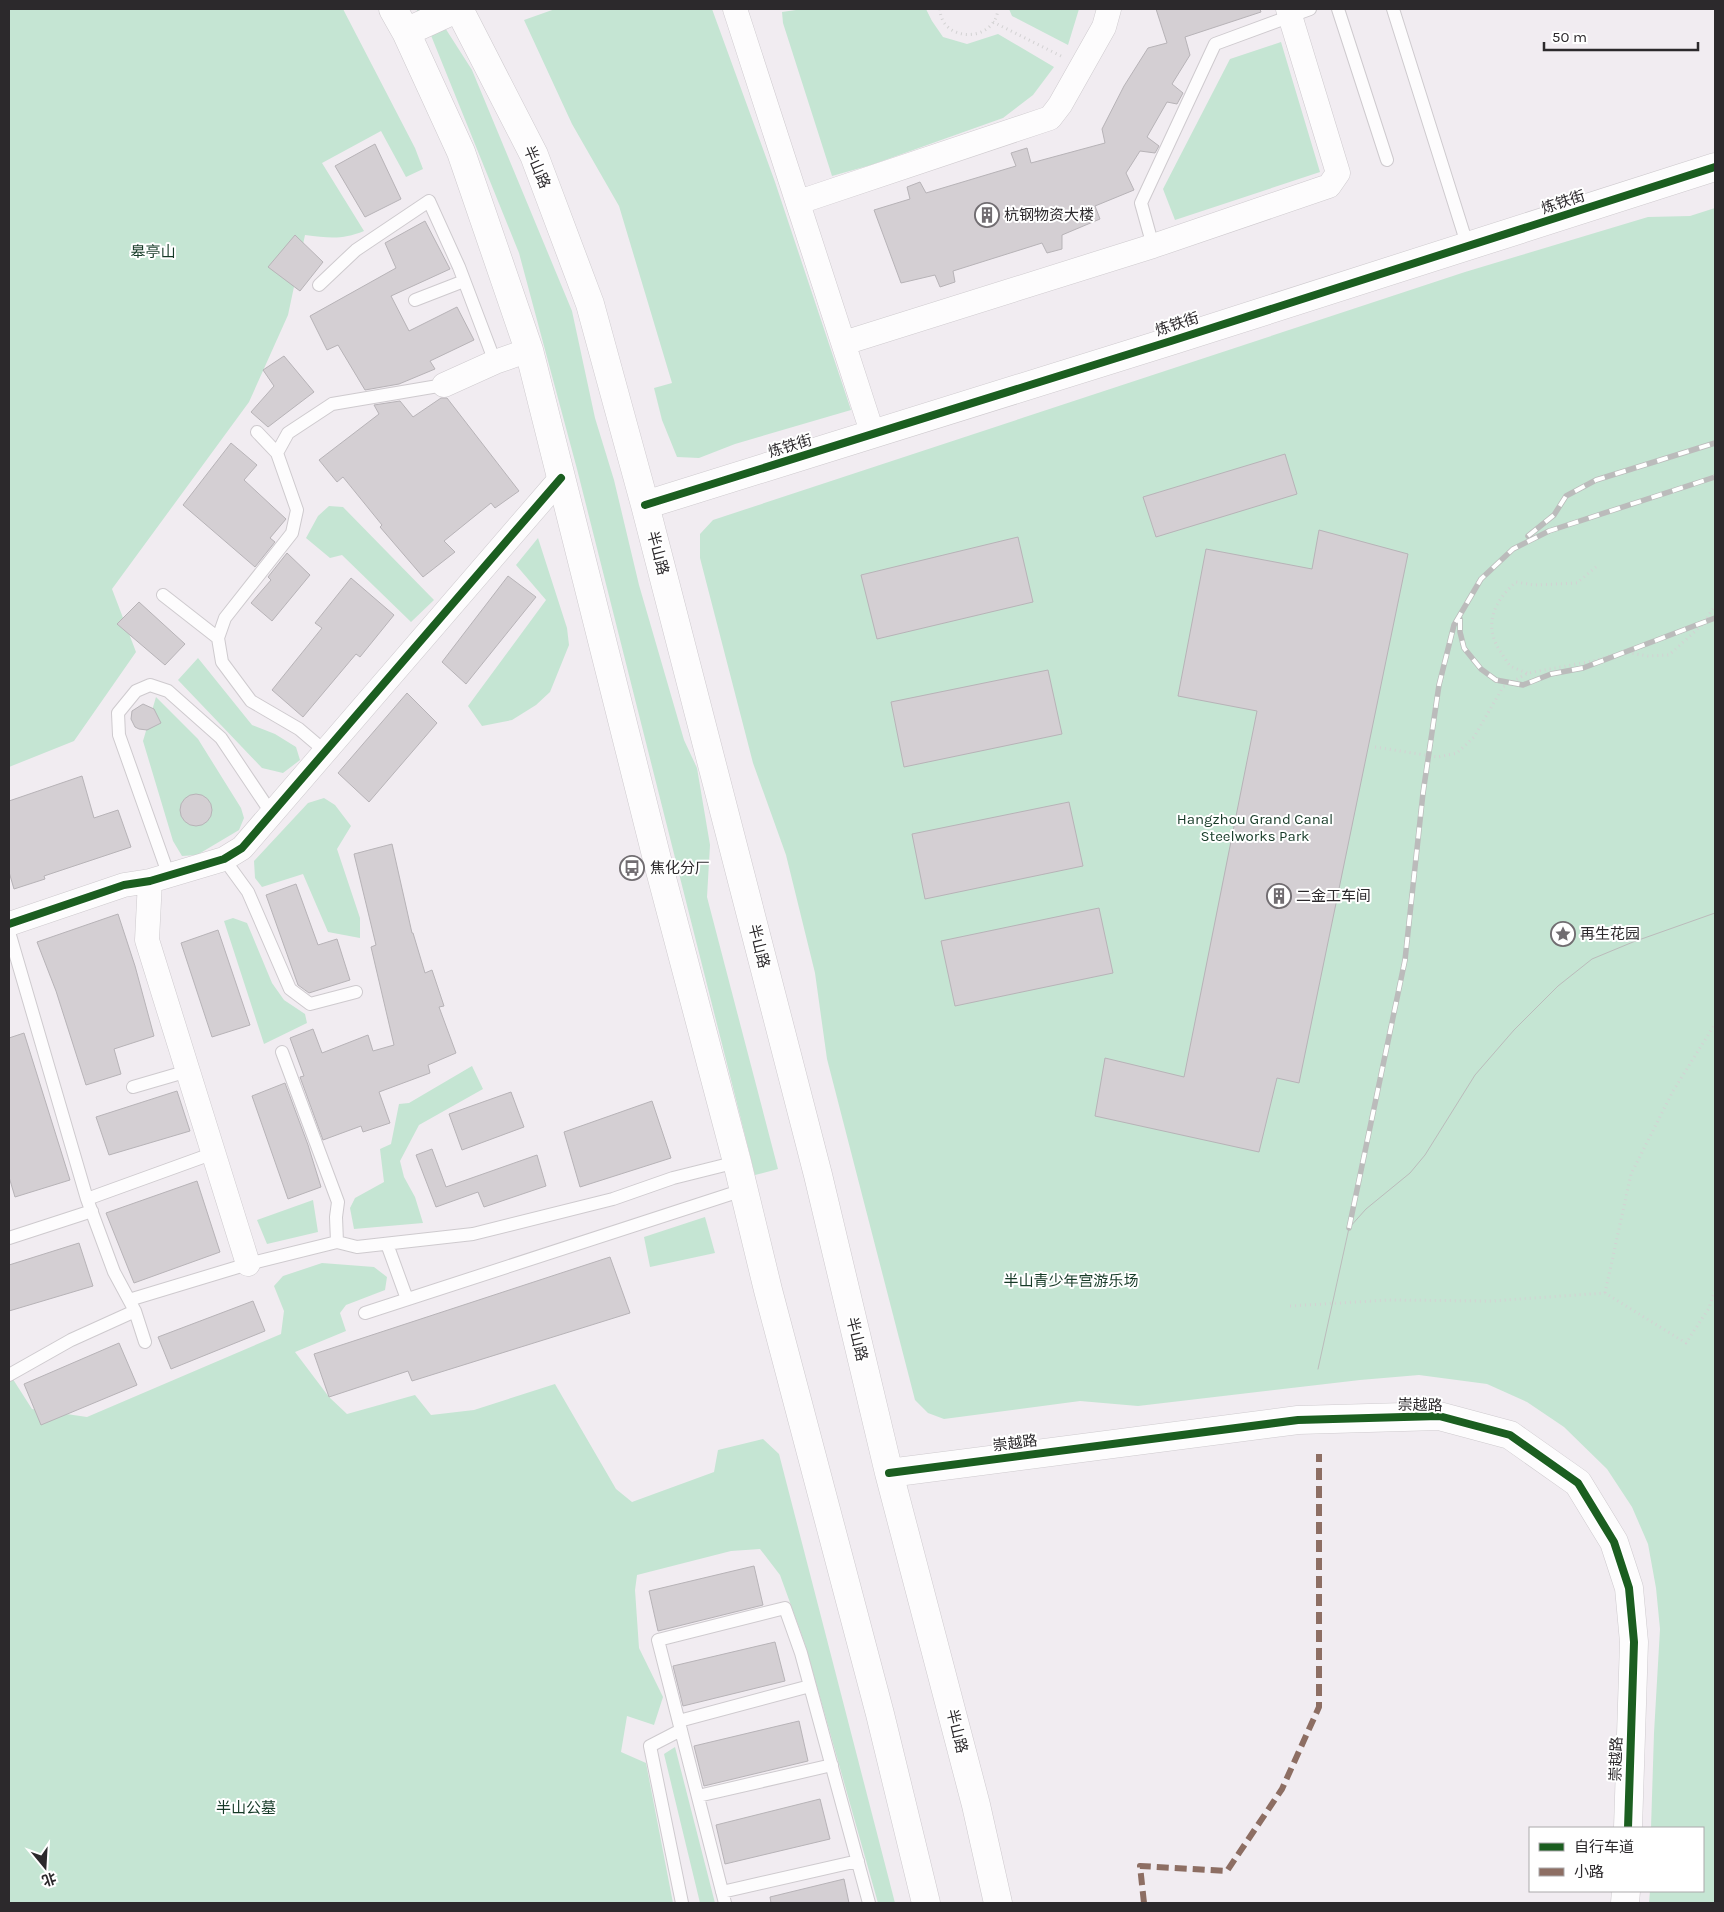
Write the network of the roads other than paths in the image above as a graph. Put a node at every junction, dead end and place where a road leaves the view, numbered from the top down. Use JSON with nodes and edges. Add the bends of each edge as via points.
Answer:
{"nodes":[{"id":1,"x":393,"y":9,"type":"edge"},
{"id":2,"x":457,"y":9,"type":"edge"},
{"id":3,"x":735,"y":9,"type":"edge"},
{"id":4,"x":1109,"y":9,"type":"edge"},
{"id":5,"x":1338,"y":9,"type":"edge"},
{"id":6,"x":1393,"y":9,"type":"edge"},
{"id":7,"x":1296,"y":11,"type":"edge"},
{"id":8,"x":406,"y":32,"type":"junction"},
{"id":9,"x":1387,"y":160,"type":"dead end"},
{"id":10,"x":1715,"y":167,"type":"edge"},
{"id":11,"x":799,"y":202,"type":"junction"},
{"id":12,"x":1153,"y":246,"type":"junction"},
{"id":13,"x":1468,"y":246,"type":"junction"},
{"id":14,"x":464,"y":281,"type":"junction"},
{"id":15,"x":319,"y":285,"type":"dead end"},
{"id":16,"x":415,"y":300,"type":"dead end"},
{"id":17,"x":844,"y":344,"type":"junction"},
{"id":18,"x":529,"y":350,"type":"junction"},
{"id":19,"x":495,"y":362,"type":"junction"},
{"id":20,"x":444,"y":385,"type":"joint"},
{"id":21,"x":257,"y":432,"type":"dead end"},
{"id":22,"x":873,"y":435,"type":"junction"},
{"id":23,"x":277,"y":453,"type":"junction"},
{"id":24,"x":561,"y":478,"type":"junction"},
{"id":25,"x":645,"y":505,"type":"junction"},
{"id":26,"x":163,"y":595,"type":"dead end"},
{"id":27,"x":218,"y":638,"type":"junction"},
{"id":28,"x":326,"y":752,"type":"junction"},
{"id":29,"x":272,"y":814,"type":"junction"},
{"id":30,"x":224,"y":859,"type":"junction"},
{"id":31,"x":159,"y":879,"type":"junction"},
{"id":32,"x":9,"y":924,"type":"edge"},
{"id":33,"x":9,"y":932,"type":"edge"},
{"id":34,"x":356,"y":992,"type":"dead end"},
{"id":35,"x":282,"y":1052,"type":"dead end"},
{"id":36,"x":188,"y":1071,"type":"junction"},
{"id":37,"x":133,"y":1087,"type":"dead end"},
{"id":38,"x":214,"y":1153,"type":"junction"},
{"id":39,"x":737,"y":1162,"type":"junction"},
{"id":40,"x":743,"y":1190,"type":"junction"},
{"id":41,"x":88,"y":1199,"type":"junction"},
{"id":42,"x":92,"y":1211,"type":"junction"},
{"id":43,"x":9,"y":1238,"type":"edge"},
{"id":44,"x":337,"y":1242,"type":"junction"},
{"id":45,"x":387,"y":1244,"type":"junction"},
{"id":46,"x":248,"y":1264,"type":"junction"},
{"id":47,"x":407,"y":1299,"type":"junction"},
{"id":48,"x":132,"y":1305,"type":"junction"},
{"id":49,"x":364,"y":1313,"type":"dead end"},
{"id":50,"x":145,"y":1342,"type":"dead end"},
{"id":51,"x":9,"y":1375,"type":"edge"},
{"id":52,"x":889,"y":1473,"type":"junction"},
{"id":53,"x":810,"y":1686,"type":"junction"},
{"id":54,"x":680,"y":1725,"type":"junction"},
{"id":55,"x":832,"y":1764,"type":"junction"},
{"id":56,"x":698,"y":1796,"type":"junction"},
{"id":57,"x":1628,"y":1827,"type":"edge"},
{"id":58,"x":858,"y":1861,"type":"junction"},
{"id":59,"x":723,"y":1898,"type":"edge"},
{"id":60,"x":682,"y":1903,"type":"edge"},
{"id":61,"x":869,"y":1903,"type":"edge"},
{"id":62,"x":926,"y":1903,"type":"edge"},
{"id":63,"x":998,"y":1903,"type":"edge"}],
"edges":[{"from":1,"to":8,"type":"main road"},
{"from":2,"to":8,"type":"main road"},
{"from":2,"to":25,"type":"main road","name":"半山路","via":[[534,155],[590,304]]},
{"from":3,"to":11,"type":"street"},
{"from":4,"to":11,"type":"street","via":[[1104,27],[1050,118]]},
{"from":5,"to":9,"type":"lane"},
{"from":6,"to":13,"type":"lane"},
{"from":7,"to":12,"type":"lane","via":[[1215,44],[1141,203]]},
{"from":7,"to":12,"type":"street","via":[[1338,173],[1329,186]]},
{"from":8,"to":18,"type":"main road","via":[[461,152]]},
{"from":10,"to":13,"type":"main road","name":"炼铁街"},
{"from":11,"to":17,"type":"street"},
{"from":12,"to":17,"type":"street"},
{"from":13,"to":22,"type":"main road","name":"炼铁街"},
{"from":14,"to":15,"type":"lane","via":[[429,201],[356,250]]},
{"from":14,"to":16,"type":"lane"},
{"from":14,"to":19,"type":"lane"},
{"from":17,"to":22,"type":"street"},
{"from":18,"to":19,"type":"street"},
{"from":18,"to":24,"type":"main road"},
{"from":19,"to":20,"type":"street"},
{"from":20,"to":23,"type":"lane","via":[[332,404],[288,433]]},
{"from":21,"to":23,"type":"lane"},
{"from":22,"to":25,"type":"main road","name":"炼铁街"},
{"from":23,"to":27,"type":"lane","via":[[297,510],[292,533],[225,618]]},
{"from":24,"to":28,"type":"street"},
{"from":24,"to":39,"type":"main road"},
{"from":25,"to":52,"type":"main road","name":"半山路","via":[[818,1175]]},
{"from":26,"to":27,"type":"lane"},
{"from":27,"to":28,"type":"lane","via":[[222,662],[251,702],[299,729]]},
{"from":28,"to":29,"type":"street"},
{"from":29,"to":30,"type":"street","via":[[242,848]]},
{"from":29,"to":31,"type":"lane","via":[[220,738],[168,691],[150,685],[136,691],[118,713],[119,735]]},
{"from":30,"to":31,"type":"street"},
{"from":30,"to":34,"type":"lane","via":[[248,892],[290,989],[310,1004]]},
{"from":31,"to":32,"type":"street","via":[[124,885]]},
{"from":31,"to":36,"type":"street","via":[[147,940]]},
{"from":33,"to":41,"type":"lane"},
{"from":35,"to":44,"type":"lane","via":[[338,1202]]},
{"from":36,"to":37,"type":"lane"},
{"from":36,"to":38,"type":"street"},
{"from":38,"to":41,"type":"lane"},
{"from":38,"to":46,"type":"street"},
{"from":39,"to":40,"type":"main road"},
{"from":39,"to":45,"type":"lane","via":[[673,1178],[613,1199],[473,1234]]},
{"from":40,"to":47,"type":"lane"},
{"from":40,"to":62,"type":"main road"},
{"from":41,"to":42,"type":"lane"},
{"from":42,"to":43,"type":"lane"},
{"from":42,"to":48,"type":"lane","via":[[114,1272]]},
{"from":44,"to":45,"type":"lane","via":[[357,1247]]},
{"from":44,"to":46,"type":"lane"},
{"from":45,"to":47,"type":"lane"},
{"from":46,"to":48,"type":"lane"},
{"from":47,"to":49,"type":"lane"},
{"from":48,"to":50,"type":"lane"},
{"from":48,"to":51,"type":"lane"},
{"from":52,"to":57,"type":"main road","name":"崇越路","via":[[1298,1420],[1439,1416],[1510,1435],[1578,1483],[1614,1542],[1629,1588],[1634,1642]]},
{"from":52,"to":63,"type":"main road","name":"半山路","via":[[971,1786]]},
{"from":53,"to":54,"type":"lane"},
{"from":53,"to":54,"type":"lane","via":[[785,1608],[658,1640]]},
{"from":53,"to":55,"type":"lane"},
{"from":54,"to":56,"type":"lane"},
{"from":54,"to":60,"type":"lane","via":[[650,1746]]},
{"from":55,"to":56,"type":"lane"},
{"from":55,"to":58,"type":"lane"},
{"from":56,"to":59,"type":"lane"},
{"from":58,"to":59,"type":"lane"},
{"from":58,"to":61,"type":"lane"}]}
